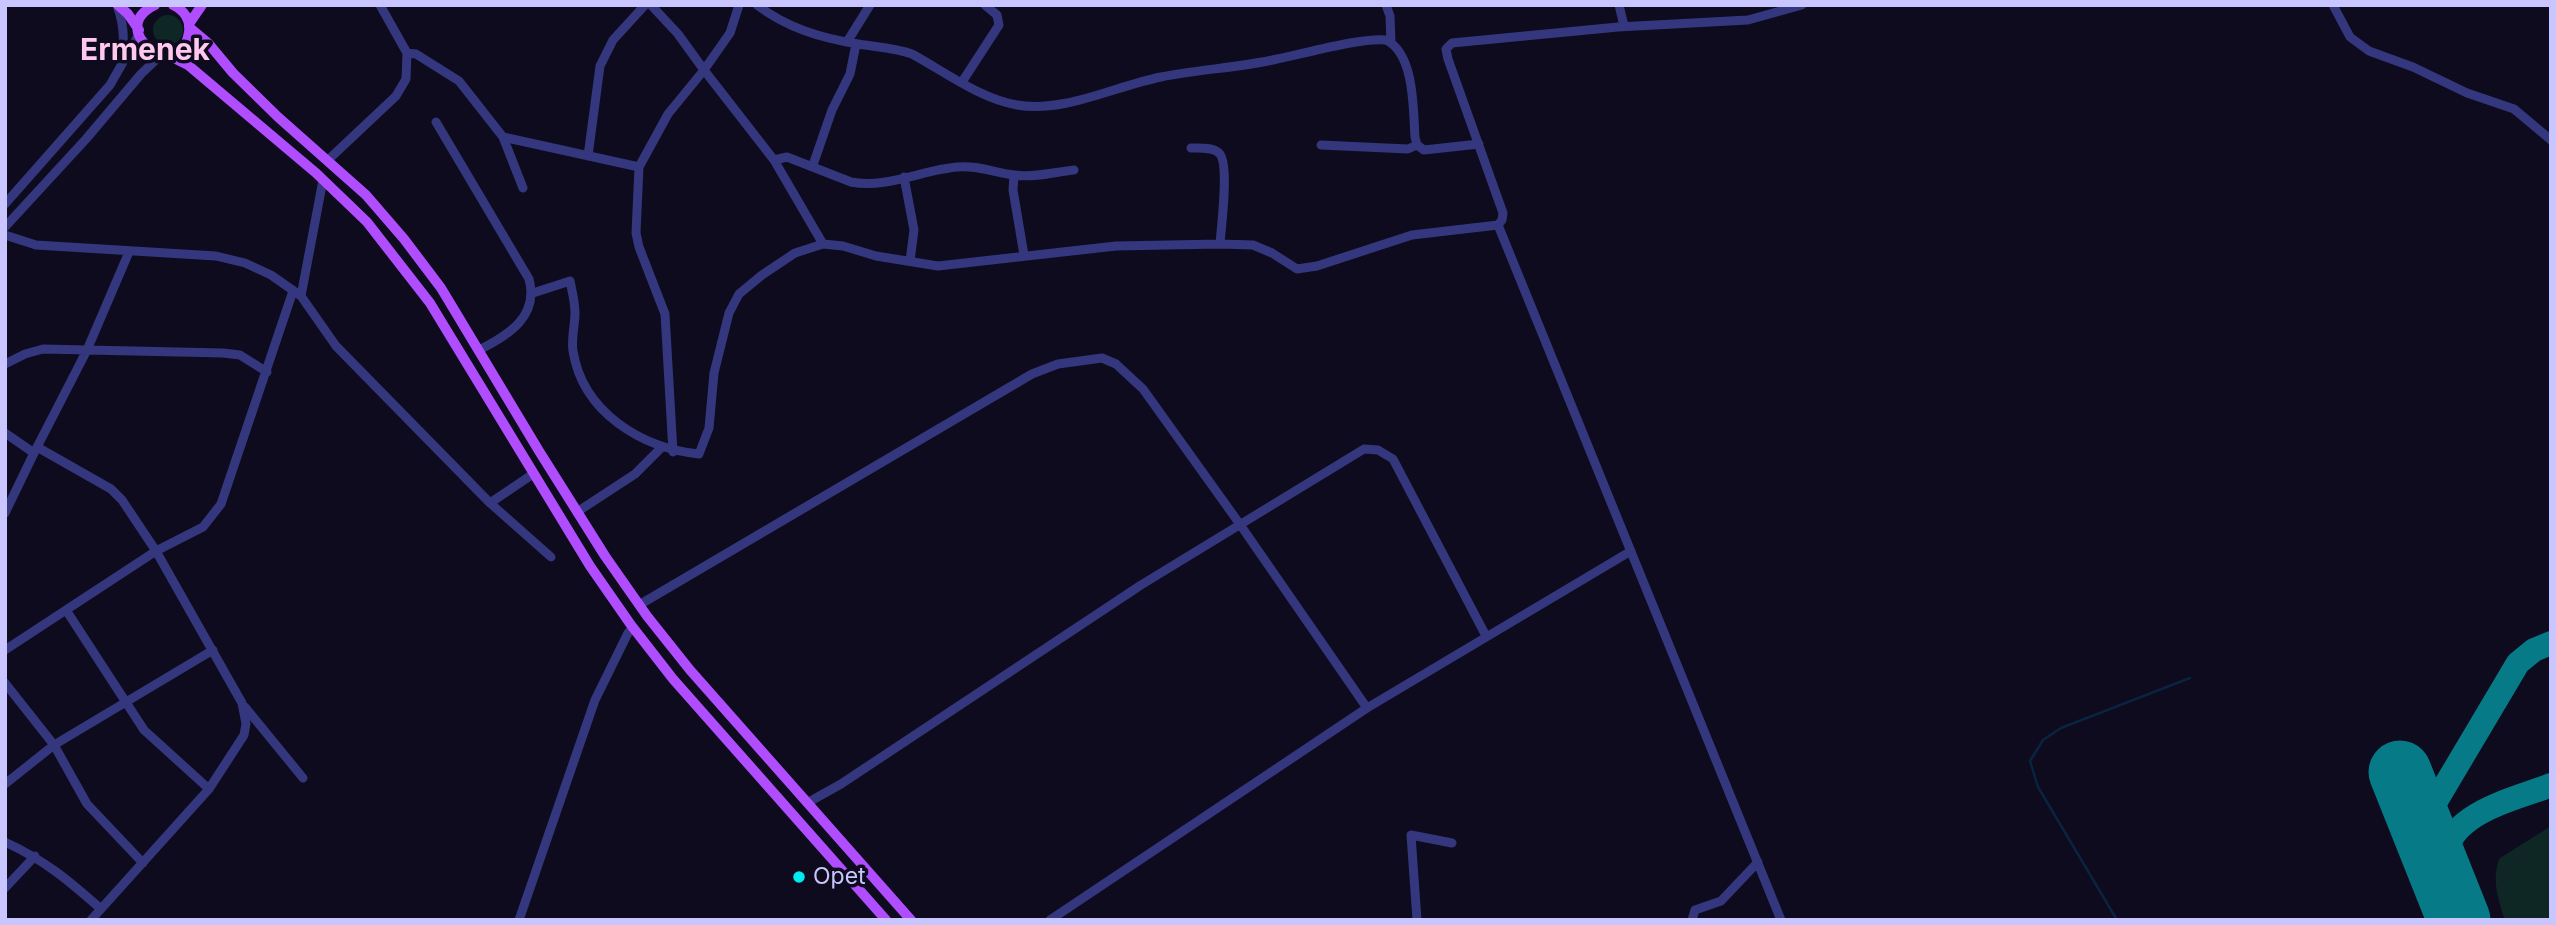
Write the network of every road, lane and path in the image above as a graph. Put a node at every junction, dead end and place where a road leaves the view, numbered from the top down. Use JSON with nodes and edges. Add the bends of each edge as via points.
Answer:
{"nodes":[{"id":1,"x":117,"y":5,"type":"edge"},
{"id":2,"x":155,"y":5,"type":"edge"},
{"id":3,"x":173,"y":5,"type":"edge"},
{"id":4,"x":202,"y":5,"type":"edge"},
{"id":5,"x":380,"y":5,"type":"edge"},
{"id":6,"x":645,"y":5,"type":"edge"},
{"id":7,"x":651,"y":5,"type":"edge"},
{"id":8,"x":739,"y":5,"type":"edge"},
{"id":9,"x":757,"y":5,"type":"edge"},
{"id":10,"x":870,"y":5,"type":"edge"},
{"id":11,"x":985,"y":5,"type":"edge"},
{"id":12,"x":1387,"y":5,"type":"edge"},
{"id":13,"x":1619,"y":5,"type":"edge"},
{"id":14,"x":1802,"y":5,"type":"edge"},
{"id":15,"x":2333,"y":5,"type":"edge"},
{"id":16,"x":189,"y":25,"type":"junction"},
{"id":17,"x":1624,"y":26,"type":"junction"},
{"id":18,"x":139,"y":32,"type":"junction"},
{"id":19,"x":1391,"y":42,"type":"junction"},
{"id":20,"x":851,"y":43,"type":"junction"},
{"id":21,"x":407,"y":53,"type":"junction"},
{"id":22,"x":164,"y":54,"type":"junction"},
{"id":23,"x":704,"y":70,"type":"junction"},
{"id":24,"x":962,"y":82,"type":"junction"},
{"id":25,"x":110,"y":85,"type":"junction"},
{"id":26,"x":436,"y":122,"type":"dead end"},
{"id":27,"x":502,"y":137,"type":"junction"},
{"id":28,"x":2551,"y":140,"type":"edge"},
{"id":29,"x":1479,"y":144,"type":"junction"},
{"id":30,"x":1321,"y":145,"type":"dead end"},
{"id":31,"x":1417,"y":145,"type":"junction"},
{"id":32,"x":1191,"y":148,"type":"dead end"},
{"id":33,"x":588,"y":156,"type":"junction"},
{"id":34,"x":328,"y":160,"type":"junction"},
{"id":35,"x":774,"y":160,"type":"junction"},
{"id":36,"x":813,"y":165,"type":"junction"},
{"id":37,"x":639,"y":167,"type":"junction"},
{"id":38,"x":1074,"y":170,"type":"dead end"},
{"id":39,"x":1014,"y":175,"type":"junction"},
{"id":40,"x":904,"y":177,"type":"junction"},
{"id":41,"x":323,"y":180,"type":"junction"},
{"id":42,"x":523,"y":188,"type":"dead end"},
{"id":43,"x":5,"y":204,"type":"edge"},
{"id":44,"x":1498,"y":225,"type":"junction"},
{"id":45,"x":5,"y":227,"type":"edge"},
{"id":46,"x":5,"y":235,"type":"edge"},
{"id":47,"x":823,"y":244,"type":"junction"},
{"id":48,"x":1220,"y":244,"type":"junction"},
{"id":49,"x":129,"y":252,"type":"junction"},
{"id":50,"x":1024,"y":255,"type":"junction"},
{"id":51,"x":909,"y":261,"type":"junction"},
{"id":52,"x":533,"y":293,"type":"junction"},
{"id":53,"x":297,"y":294,"type":"junction"},
{"id":54,"x":86,"y":350,"type":"junction"},
{"id":55,"x":479,"y":350,"type":"junction"},
{"id":56,"x":5,"y":364,"type":"edge"},
{"id":57,"x":267,"y":372,"type":"junction"},
{"id":58,"x":5,"y":433,"type":"edge"},
{"id":59,"x":662,"y":447,"type":"junction"},
{"id":60,"x":36,"y":450,"type":"junction"},
{"id":61,"x":673,"y":452,"type":"junction"},
{"id":62,"x":533,"y":474,"type":"junction"},
{"id":63,"x":490,"y":503,"type":"junction"},
{"id":64,"x":578,"y":512,"type":"junction"},
{"id":65,"x":5,"y":513,"type":"edge"},
{"id":66,"x":1240,"y":523,"type":"junction"},
{"id":67,"x":156,"y":551,"type":"junction"},
{"id":68,"x":1631,"y":551,"type":"junction"},
{"id":69,"x":551,"y":557,"type":"dead end"},
{"id":70,"x":639,"y":605,"type":"junction"},
{"id":71,"x":66,"y":610,"type":"junction"},
{"id":72,"x":633,"y":628,"type":"junction"},
{"id":73,"x":1486,"y":636,"type":"junction"},
{"id":74,"x":5,"y":650,"type":"edge"},
{"id":75,"x":213,"y":650,"type":"junction"},
{"id":76,"x":5,"y":683,"type":"edge"},
{"id":77,"x":126,"y":701,"type":"junction"},
{"id":78,"x":242,"y":703,"type":"junction"},
{"id":79,"x":1367,"y":708,"type":"junction"},
{"id":80,"x":54,"y":745,"type":"junction"},
{"id":81,"x":303,"y":778,"type":"dead end"},
{"id":82,"x":5,"y":784,"type":"edge"},
{"id":83,"x":209,"y":789,"type":"junction"},
{"id":84,"x":807,"y":803,"type":"junction"},
{"id":85,"x":5,"y":842,"type":"edge"},
{"id":86,"x":1452,"y":843,"type":"dead end"},
{"id":87,"x":35,"y":856,"type":"junction"},
{"id":88,"x":1758,"y":862,"type":"junction"},
{"id":89,"x":143,"y":863,"type":"junction"},
{"id":90,"x":5,"y":888,"type":"edge"},
{"id":91,"x":101,"y":909,"type":"junction"},
{"id":92,"x":91,"y":920,"type":"edge"},
{"id":93,"x":519,"y":920,"type":"edge"},
{"id":94,"x":886,"y":920,"type":"edge"},
{"id":95,"x":911,"y":920,"type":"edge"},
{"id":96,"x":1050,"y":920,"type":"edge"},
{"id":97,"x":1418,"y":920,"type":"edge"},
{"id":98,"x":1692,"y":920,"type":"edge"},
{"id":99,"x":1781,"y":920,"type":"edge"}],
"edges":[{"from":1,"to":18,"type":"main road"},
{"from":1,"to":25,"type":"street","via":[[123,50]]},
{"from":2,"to":18,"type":"main road","via":[[145,12]]},
{"from":3,"to":16,"type":"main road","via":[[184,13]]},
{"from":4,"to":16,"type":"main road"},
{"from":5,"to":21,"type":"street"},
{"from":6,"to":33,"type":"street","via":[[603,57]]},
{"from":7,"to":23,"type":"street"},
{"from":8,"to":23,"type":"street","via":[[730,33]]},
{"from":9,"to":20,"type":"street","via":[[797,29]]},
{"from":10,"to":20,"type":"street"},
{"from":11,"to":24,"type":"street","via":[[997,15],[999,25]]},
{"from":12,"to":19,"type":"street"},
{"from":13,"to":17,"type":"street"},
{"from":14,"to":17,"type":"street","via":[[1748,20]]},
{"from":15,"to":28,"type":"street","via":[[2350,37],[2369,51],[2514,109]]},
{"from":16,"to":22,"type":"main road","via":[[184,45]]},
{"from":16,"to":34,"type":"main road","via":[[278,117]]},
{"from":17,"to":29,"type":"street","via":[[1452,43],[1446,49],[1448,59]]},
{"from":18,"to":22,"type":"main road","via":[[146,47]]},
{"from":18,"to":25,"type":"street"},
{"from":19,"to":24,"type":"street","via":[[1382,39],[1183,72],[1046,106],[1007,103]]},
{"from":19,"to":31,"type":"street","via":[[1411,82]]},
{"from":20,"to":24,"type":"street","via":[[912,54]]},
{"from":20,"to":36,"type":"street","via":[[850,74]]},
{"from":21,"to":27,"type":"street","via":[[459,81]]},
{"from":21,"to":34,"type":"street","via":[[402,88]]},
{"from":22,"to":41,"type":"main road","via":[[188,65]]},
{"from":22,"to":45,"type":"street"},
{"from":23,"to":35,"type":"street"},
{"from":23,"to":37,"type":"street","via":[[668,114]]},
{"from":25,"to":43,"type":"street"},
{"from":26,"to":52,"type":"street","via":[[529,278]]},
{"from":27,"to":33,"type":"street"},
{"from":27,"to":42,"type":"street"},
{"from":29,"to":31,"type":"street","via":[[1424,150]]},
{"from":29,"to":44,"type":"street","via":[[1503,213]]},
{"from":30,"to":31,"type":"street","via":[[1408,149]]},
{"from":32,"to":48,"type":"street","via":[[1215,150],[1222,157]]},
{"from":33,"to":37,"type":"street"},
{"from":34,"to":55,"type":"main road","via":[[404,239]]},
{"from":35,"to":36,"type":"street","via":[[787,157]]},
{"from":35,"to":47,"type":"street"},
{"from":36,"to":40,"type":"street","via":[[863,184]]},
{"from":37,"to":61,"type":"street","via":[[636,233],[665,314]]},
{"from":38,"to":39,"type":"street"},
{"from":39,"to":40,"type":"street","via":[[965,166]]},
{"from":39,"to":50,"type":"street"},
{"from":40,"to":51,"type":"street","via":[[914,230]]},
{"from":41,"to":53,"type":"street"},
{"from":41,"to":62,"type":"main road","via":[[368,222],[430,303]]},
{"from":44,"to":48,"type":"street","via":[[1412,235],[1297,269],[1253,245]]},
{"from":44,"to":68,"type":"street"},
{"from":46,"to":49,"type":"street","via":[[36,245]]},
{"from":47,"to":51,"type":"street"},
{"from":47,"to":61,"type":"street","via":[[795,253],[739,294],[729,313],[714,373],[709,428],[699,454]]},
{"from":48,"to":50,"type":"street","via":[[1116,246]]},
{"from":49,"to":53,"type":"street","via":[[216,256],[245,263]]},
{"from":49,"to":54,"type":"street"},
{"from":50,"to":51,"type":"street","via":[[938,266]]},
{"from":52,"to":55,"type":"street","via":[[518,325]]},
{"from":52,"to":59,"type":"street","via":[[570,281],[575,311],[573,349],[589,392],[605,414],[632,434]]},
{"from":53,"to":57,"type":"street"},
{"from":53,"to":63,"type":"street","via":[[336,346]]},
{"from":54,"to":56,"type":"street","via":[[43,349]]},
{"from":54,"to":57,"type":"street","via":[[233,353]]},
{"from":54,"to":60,"type":"street"},
{"from":55,"to":64,"type":"main road"},
{"from":57,"to":67,"type":"street","via":[[217,511],[194,533]]},
{"from":58,"to":60,"type":"street"},
{"from":59,"to":61,"type":"street"},
{"from":59,"to":64,"type":"street","via":[[635,474]]},
{"from":60,"to":65,"type":"street"},
{"from":60,"to":67,"type":"street","via":[[111,489]]},
{"from":62,"to":63,"type":"street"},
{"from":62,"to":72,"type":"main road"},
{"from":63,"to":69,"type":"street"},
{"from":64,"to":70,"type":"main road"},
{"from":66,"to":70,"type":"street","via":[[1143,389],[1116,365],[1102,358],[1084,358],[1032,374]]},
{"from":66,"to":73,"type":"street","via":[[1364,449],[1378,450],[1393,459]]},
{"from":66,"to":79,"type":"street"},
{"from":66,"to":84,"type":"street"},
{"from":67,"to":71,"type":"street"},
{"from":67,"to":75,"type":"street"},
{"from":68,"to":73,"type":"street"},
{"from":68,"to":88,"type":"street"},
{"from":70,"to":84,"type":"main road"},
{"from":71,"to":74,"type":"street"},
{"from":71,"to":77,"type":"street"},
{"from":72,"to":93,"type":"street","via":[[595,700]]},
{"from":72,"to":94,"type":"main road"},
{"from":73,"to":79,"type":"street"},
{"from":75,"to":77,"type":"street"},
{"from":75,"to":78,"type":"street"},
{"from":76,"to":80,"type":"street"},
{"from":77,"to":80,"type":"street"},
{"from":77,"to":83,"type":"street","via":[[151,738]]},
{"from":78,"to":81,"type":"street"},
{"from":78,"to":83,"type":"street","via":[[244,735]]},
{"from":79,"to":96,"type":"street"},
{"from":80,"to":82,"type":"street"},
{"from":80,"to":89,"type":"street","via":[[87,804]]},
{"from":83,"to":89,"type":"street"},
{"from":84,"to":95,"type":"main road"},
{"from":85,"to":87,"type":"street"},
{"from":86,"to":97,"type":"street","via":[[1411,835]]},
{"from":87,"to":90,"type":"street"},
{"from":87,"to":91,"type":"street"},
{"from":88,"to":98,"type":"street","via":[[1721,901],[1695,910]]},
{"from":88,"to":99,"type":"street"},
{"from":89,"to":91,"type":"street"},
{"from":91,"to":92,"type":"street"}]}
